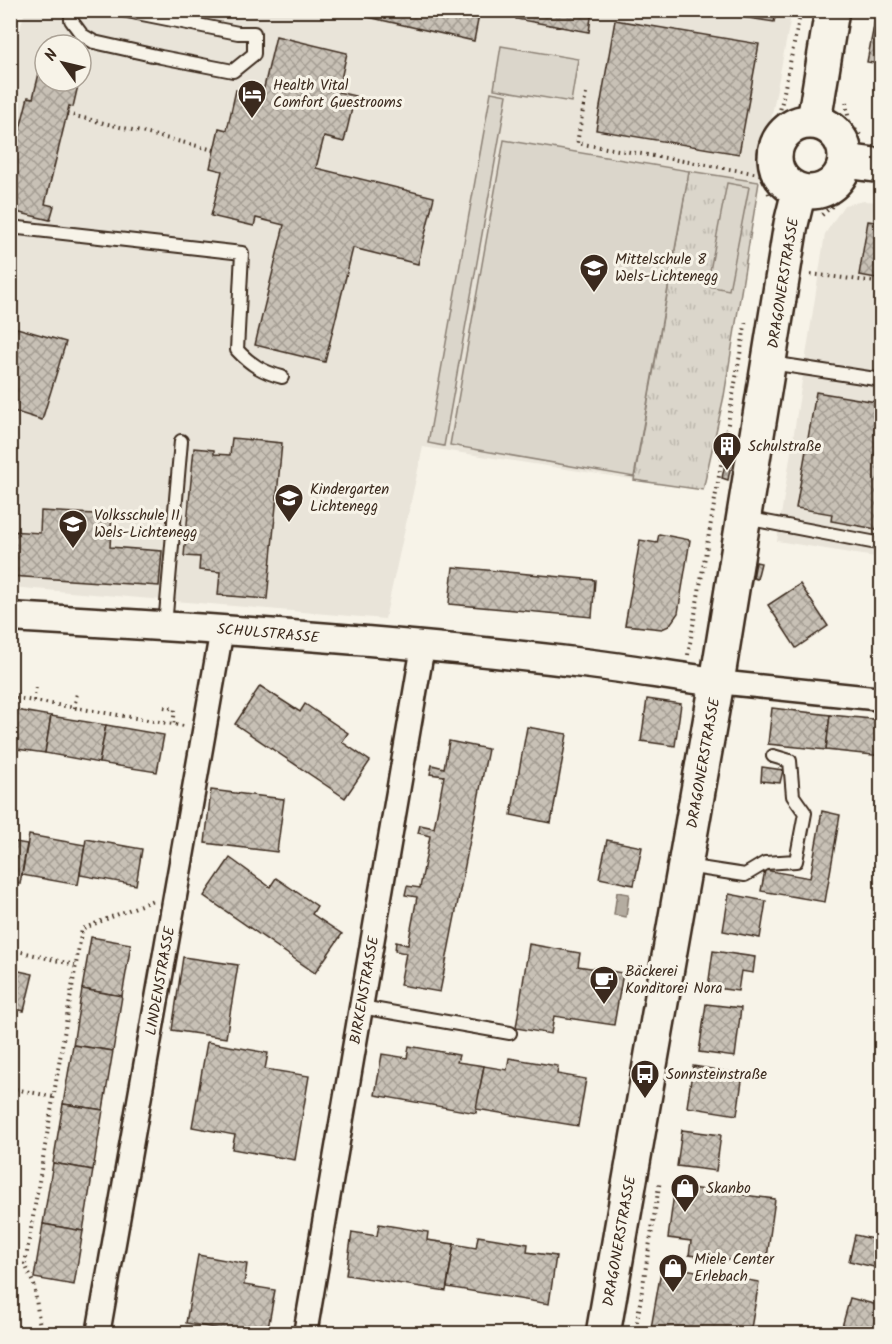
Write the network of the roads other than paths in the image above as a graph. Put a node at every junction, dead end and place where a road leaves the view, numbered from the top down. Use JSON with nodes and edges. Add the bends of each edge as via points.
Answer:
{"nodes":[{"id":1,"x":71,"y":10,"type":"edge"},
{"id":2,"x":122,"y":10,"type":"edge"},
{"id":3,"x":832,"y":10,"type":"edge"},
{"id":4,"x":814,"y":121,"type":"junction"},
{"id":5,"x":865,"y":157,"type":"edge"},
{"id":6,"x":799,"y":191,"type":"junction"},
{"id":7,"x":10,"y":227,"type":"edge"},
{"id":8,"x":770,"y":363,"type":"junction"},
{"id":9,"x":282,"y":377,"type":"dead end"},
{"id":10,"x":882,"y":380,"type":"edge"},
{"id":11,"x":181,"y":441,"type":"dead end"},
{"id":12,"x":744,"y":518,"type":"junction"},
{"id":13,"x":882,"y":544,"type":"edge"},
{"id":14,"x":10,"y":617,"type":"edge"},
{"id":15,"x":165,"y":626,"type":"junction"},
{"id":16,"x":222,"y":629,"type":"junction"},
{"id":17,"x":423,"y":646,"type":"junction"},
{"id":18,"x":717,"y":682,"type":"junction"},
{"id":19,"x":882,"y":699,"type":"edge"},
{"id":20,"x":773,"y":756,"type":"dead end"},
{"id":21,"x":685,"y":866,"type":"junction"},
{"id":22,"x":361,"y":1007,"type":"junction"},
{"id":23,"x":510,"y":1033,"type":"dead end"},
{"id":24,"x":98,"y":1334,"type":"edge"},
{"id":25,"x":305,"y":1334,"type":"edge"},
{"id":26,"x":603,"y":1334,"type":"edge"}],
"edges":[{"from":1,"to":2,"type":"lane","via":[[71,20],[82,35],[94,42],[233,71],[254,54],[254,33]]},
{"from":3,"to":4,"type":"main road"},
{"from":4,"to":5,"type":"main road","via":[[832,127],[844,144]]},
{"from":4,"to":6,"type":"main road","via":[[796,124],[779,138],[774,161],[783,181]]},
{"from":5,"to":6,"type":"main road","via":[[836,183],[819,192]]},
{"from":6,"to":8,"type":"main road","name":"DRAGONERSTRASSE"},
{"from":7,"to":9,"type":"lane","via":[[242,253],[237,350],[264,372]]},
{"from":8,"to":10,"type":"lane"},
{"from":8,"to":12,"type":"main road","name":"DRAGONERSTRASSE"},
{"from":11,"to":15,"type":"lane"},
{"from":12,"to":13,"type":"lane"},
{"from":12,"to":18,"type":"main road","name":"DRAGONERSTRASSE"},
{"from":14,"to":15,"type":"street","name":"SCHULSTRASSE"},
{"from":15,"to":16,"type":"street","name":"SCHULSTRASSE"},
{"from":16,"to":17,"type":"street","name":"SCHULSTRASSE"},
{"from":16,"to":24,"type":"street","name":"LINDENSTRASSE"},
{"from":17,"to":18,"type":"street","name":"SCHULSTRASSE"},
{"from":17,"to":22,"type":"street","name":"BIRKENSTRASSE"},
{"from":18,"to":19,"type":"street","name":"SCHULSTRASSE"},
{"from":18,"to":21,"type":"main road","name":"DRAGONERSTRASSE"},
{"from":20,"to":21,"type":"lane","via":[[790,761],[793,796],[805,813],[796,861],[765,863],[745,875]]},
{"from":21,"to":26,"type":"main road","name":"DRAGONERSTRASSE"},
{"from":22,"to":23,"type":"lane"},
{"from":22,"to":25,"type":"street","name":"BIRKENSTRASSE"}]}
